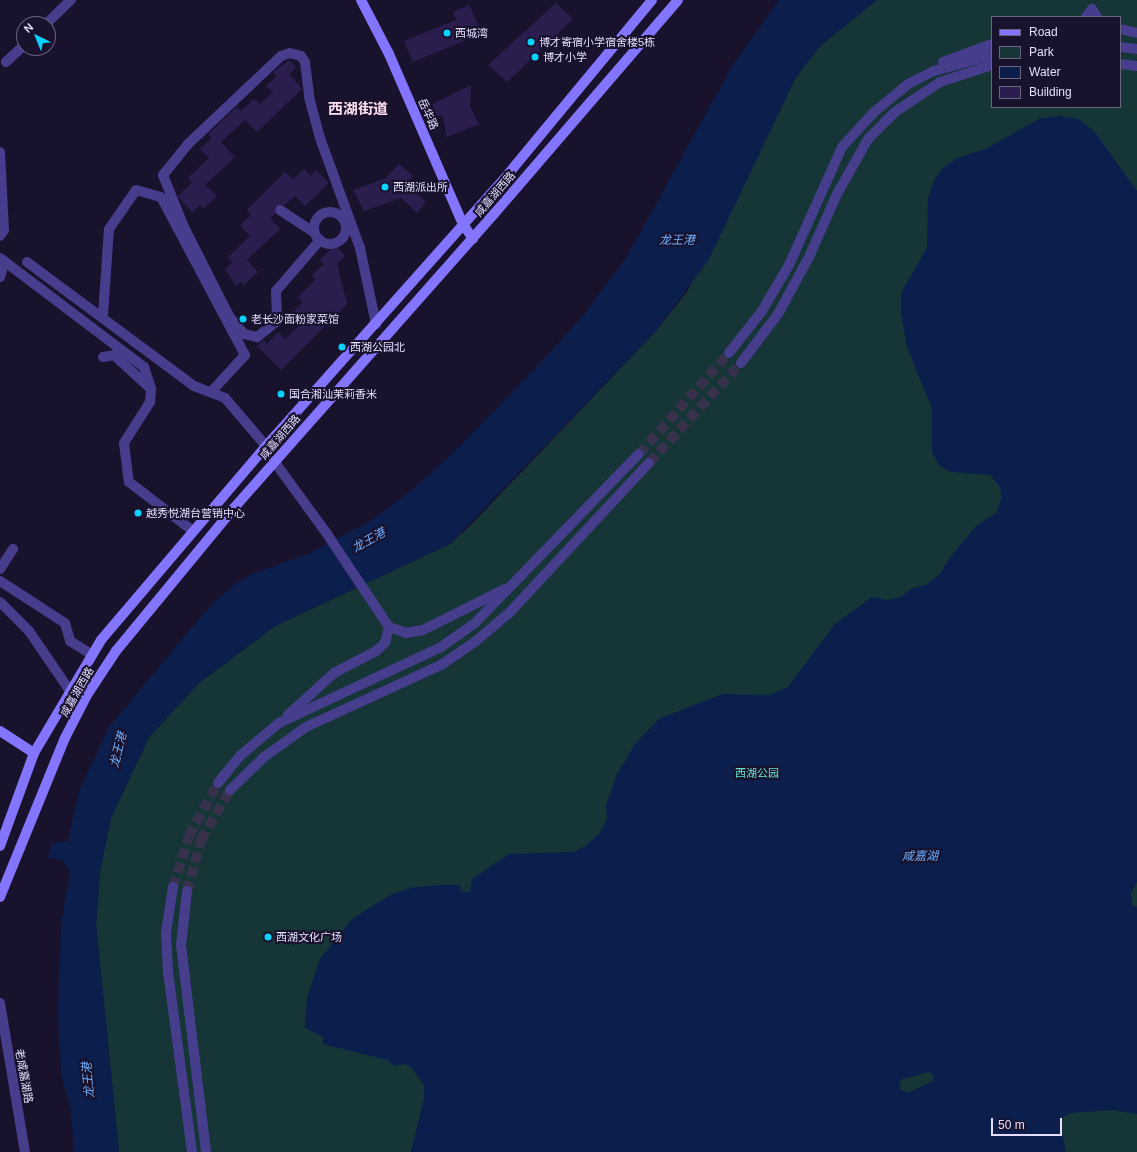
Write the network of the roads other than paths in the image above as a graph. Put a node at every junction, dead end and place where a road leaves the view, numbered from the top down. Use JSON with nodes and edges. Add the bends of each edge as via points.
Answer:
{"nodes":[{"id":1,"x":71,"y":0,"type":"edge"},
{"id":2,"x":361,"y":0,"type":"edge"},
{"id":3,"x":652,"y":0,"type":"edge"},
{"id":4,"x":678,"y":0,"type":"edge"},
{"id":5,"x":54,"y":16,"type":"edge"},
{"id":6,"x":1121,"y":29,"type":"edge"},
{"id":7,"x":1137,"y":33,"type":"edge"},
{"id":8,"x":991,"y":44,"type":"edge"},
{"id":9,"x":1121,"y":47,"type":"edge"},
{"id":10,"x":1137,"y":49,"type":"edge"},
{"id":11,"x":16,"y":53,"type":"edge"},
{"id":12,"x":991,"y":55,"type":"edge"},
{"id":13,"x":6,"y":62,"type":"dead end"},
{"id":14,"x":1121,"y":64,"type":"edge"},
{"id":15,"x":991,"y":65,"type":"edge"},
{"id":16,"x":1137,"y":66,"type":"edge"},
{"id":17,"x":905,"y":87,"type":"junction"},
{"id":18,"x":0,"y":152,"type":"edge"},
{"id":19,"x":280,"y":210,"type":"dead end"},
{"id":20,"x":463,"y":224,"type":"junction"},
{"id":21,"x":0,"y":236,"type":"edge"},
{"id":22,"x":473,"y":239,"type":"junction"},
{"id":23,"x":2,"y":260,"type":"edge"},
{"id":24,"x":27,"y":262,"type":"dead end"},
{"id":25,"x":0,"y":277,"type":"edge"},
{"id":26,"x":103,"y":316,"type":"junction"},
{"id":27,"x":376,"y":324,"type":"junction"},
{"id":28,"x":729,"y":353,"type":"tunnel mouth"},
{"id":29,"x":103,"y":357,"type":"dead end"},
{"id":30,"x":741,"y":363,"type":"tunnel mouth"},
{"id":31,"x":151,"y":389,"type":"junction"},
{"id":32,"x":211,"y":392,"type":"junction"},
{"id":33,"x":266,"y":446,"type":"junction"},
{"id":34,"x":639,"y":454,"type":"tunnel mouth"},
{"id":35,"x":274,"y":461,"type":"junction"},
{"id":36,"x":649,"y":463,"type":"tunnel mouth"},
{"id":37,"x":193,"y":531,"type":"junction"},
{"id":38,"x":13,"y":549,"type":"dead end"},
{"id":39,"x":0,"y":569,"type":"edge"},
{"id":40,"x":0,"y":581,"type":"edge"},
{"id":41,"x":514,"y":584,"type":"junction"},
{"id":42,"x":0,"y":602,"type":"edge"},
{"id":43,"x":389,"y":627,"type":"junction"},
{"id":44,"x":92,"y":655,"type":"junction"},
{"id":45,"x":70,"y":691,"type":"junction"},
{"id":46,"x":279,"y":723,"type":"junction"},
{"id":47,"x":0,"y":731,"type":"edge"},
{"id":48,"x":34,"y":753,"type":"junction"},
{"id":49,"x":218,"y":783,"type":"tunnel mouth"},
{"id":50,"x":230,"y":790,"type":"tunnel mouth"},
{"id":51,"x":0,"y":846,"type":"edge"},
{"id":52,"x":173,"y":887,"type":"tunnel mouth"},
{"id":53,"x":187,"y":891,"type":"tunnel mouth"},
{"id":54,"x":0,"y":897,"type":"edge"},
{"id":55,"x":0,"y":1003,"type":"edge"},
{"id":56,"x":25,"y":1152,"type":"edge"},
{"id":57,"x":192,"y":1152,"type":"edge"},
{"id":58,"x":206,"y":1152,"type":"edge"}],
"edges":[{"from":1,"to":5,"type":"street"},
{"from":2,"to":20,"type":"main road","name":"岳华路","via":[[389,54]]},
{"from":3,"to":20,"type":"main road","name":"咸嘉湖西路","via":[[509,173]]},
{"from":4,"to":22,"type":"main road","name":"咸嘉湖西路"},
{"from":6,"to":7,"type":"street"},
{"from":8,"to":17,"type":"street","via":[[936,65]]},
{"from":9,"to":10,"type":"street"},
{"from":11,"to":13,"type":"street"},
{"from":12,"to":17,"type":"street","via":[[934,71]]},
{"from":14,"to":16,"type":"street"},
{"from":15,"to":30,"type":"street","via":[[940,82],[895,112],[868,139],[837,194],[809,257],[778,314]]},
{"from":17,"to":28,"type":"street","via":[[872,113],[842,147],[789,265],[762,311]]},
{"from":18,"to":21,"type":"street","via":[[4,230]]},
{"from":19,"to":27,"type":"street","via":[[318,237],[276,291],[277,321],[257,337],[244,334],[230,316],[184,227],[163,175],[187,145],[281,56],[290,53],[301,56],[305,62],[309,97],[320,138],[360,248]]},
{"from":20,"to":22,"type":"main road","name":"岳华路"},
{"from":20,"to":27,"type":"main road","name":"咸嘉湖西路"},
{"from":22,"to":35,"type":"main road","name":"咸嘉湖西路"},
{"from":23,"to":25,"type":"street"},
{"from":23,"to":31,"type":"street","via":[[144,367]]},
{"from":24,"to":26,"type":"street"},
{"from":26,"to":32,"type":"street","via":[[194,386]]},
{"from":26,"to":32,"type":"street","via":[[109,229],[136,190],[161,197],[246,355]]},
{"from":27,"to":33,"type":"main road","name":"咸嘉湖西路"},
{"from":29,"to":31,"type":"street","via":[[114,355]]},
{"from":31,"to":37,"type":"street","via":[[150,402],[124,443],[129,482]]},
{"from":32,"to":33,"type":"street","via":[[225,398]]},
{"from":33,"to":37,"type":"main road","name":"咸嘉湖西路"},
{"from":34,"to":41,"type":"street"},
{"from":35,"to":43,"type":"street"},
{"from":35,"to":54,"type":"main road","name":"咸嘉湖西路","via":[[152,605],[87,696],[44,788]]},
{"from":36,"to":50,"type":"street","via":[[509,613],[476,641],[440,665],[306,726],[264,757]]},
{"from":37,"to":44,"type":"main road","name":"咸嘉湖西路","via":[[101,640]]},
{"from":38,"to":39,"type":"street"},
{"from":40,"to":44,"type":"street","via":[[65,623],[70,641]]},
{"from":41,"to":43,"type":"street","via":[[423,630],[406,634]]},
{"from":41,"to":46,"type":"street","via":[[475,623],[441,647]]},
{"from":42,"to":45,"type":"street","via":[[29,631]]},
{"from":43,"to":46,"type":"street","via":[[385,643],[376,651],[334,673]]},
{"from":44,"to":45,"type":"main road","name":"咸嘉湖西路"},
{"from":45,"to":48,"type":"main road","name":"咸嘉湖西路"},
{"from":46,"to":49,"type":"street","via":[[241,755]]},
{"from":47,"to":48,"type":"main road"},
{"from":48,"to":51,"type":"main road","name":"咸嘉湖西路"},
{"from":52,"to":57,"type":"street","via":[[166,932],[168,972]]},
{"from":53,"to":58,"type":"street","via":[[181,945]]},
{"from":55,"to":56,"type":"street","name":"老咸嘉湖路"}]}
